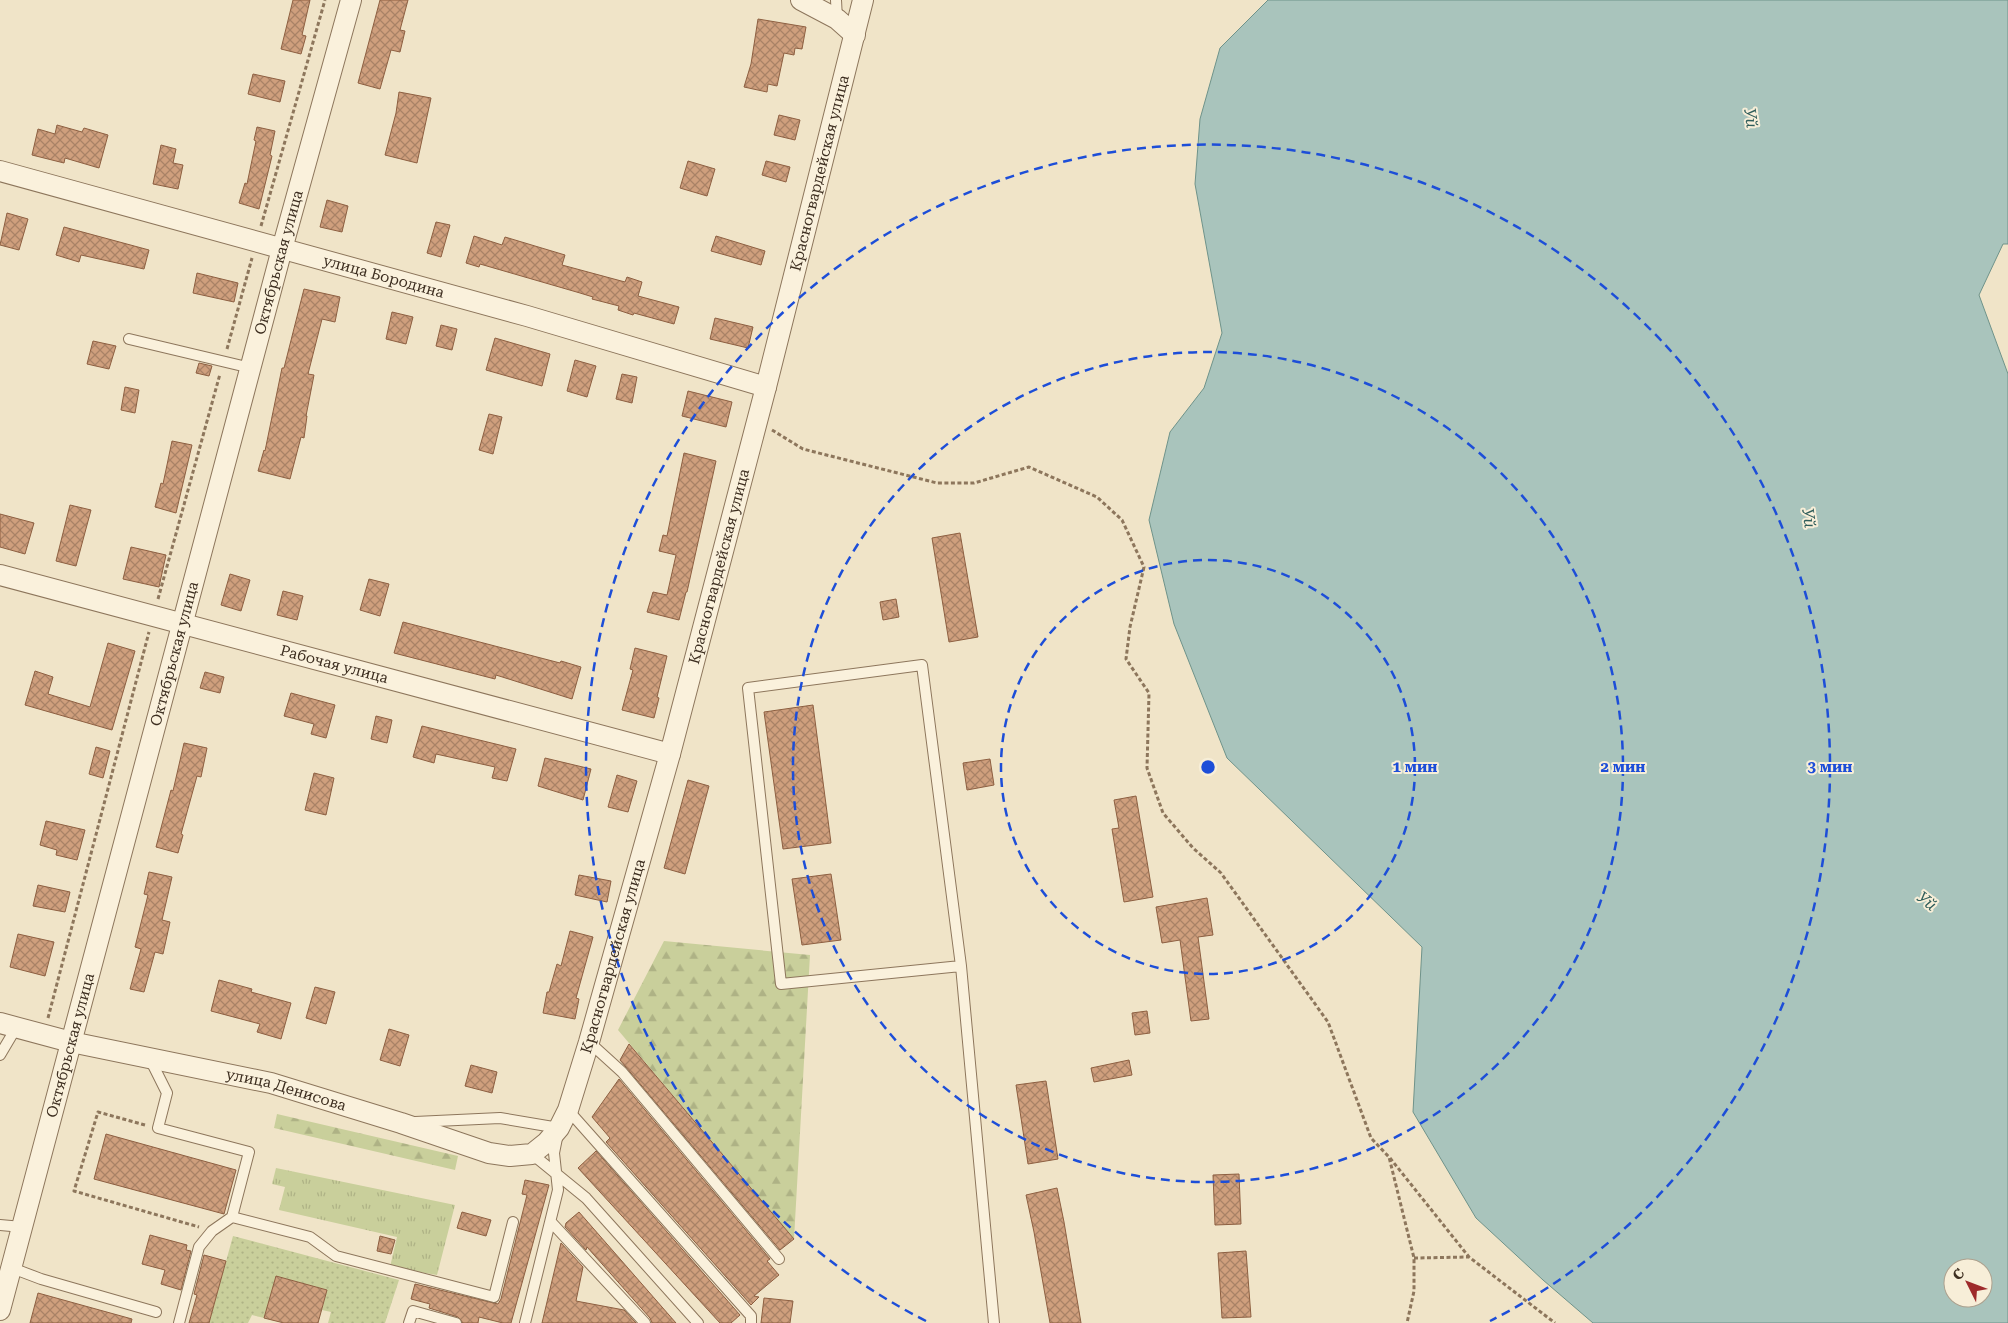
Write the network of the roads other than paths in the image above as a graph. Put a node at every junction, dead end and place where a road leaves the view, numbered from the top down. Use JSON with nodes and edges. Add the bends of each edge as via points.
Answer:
{"nodes":[{"id":1,"x":351,"y":0,"type":"edge"},
{"id":2,"x":801,"y":0,"type":"edge"},
{"id":3,"x":863,"y":0,"type":"edge"},
{"id":4,"x":836,"y":9,"type":"edge"},
{"id":5,"x":855,"y":35,"type":"junction"},
{"id":6,"x":0,"y":171,"type":"edge"},
{"id":7,"x":282,"y":249,"type":"junction"},
{"id":8,"x":129,"y":339,"type":"dead end"},
{"id":9,"x":251,"y":368,"type":"junction"},
{"id":10,"x":766,"y":387,"type":"junction"},
{"id":11,"x":0,"y":576,"type":"edge"},
{"id":12,"x":184,"y":624,"type":"junction"},
{"id":13,"x":670,"y":754,"type":"junction"},
{"id":14,"x":961,"y":966,"type":"junction"},
{"id":15,"x":8,"y":1026,"type":"edge"},
{"id":16,"x":71,"y":1042,"type":"junction"},
{"id":17,"x":589,"y":1042,"type":"junction"},
{"id":18,"x":0,"y":1055,"type":"edge"},
{"id":19,"x":149,"y":1058,"type":"junction"},
{"id":20,"x":568,"y":1110,"type":"junction"},
{"id":21,"x":401,"y":1122,"type":"junction"},
{"id":22,"x":559,"y":1128,"type":"junction"},
{"id":23,"x":532,"y":1154,"type":"junction"},
{"id":24,"x":556,"y":1173,"type":"junction"},
{"id":25,"x":232,"y":1217,"type":"junction"},
{"id":26,"x":513,"y":1222,"type":"dead end"},
{"id":27,"x":551,"y":1222,"type":"junction"},
{"id":28,"x":0,"y":1225,"type":"edge"},
{"id":29,"x":22,"y":1227,"type":"junction"},
{"id":30,"x":779,"y":1259,"type":"dead end"},
{"id":31,"x":12,"y":1268,"type":"junction"},
{"id":32,"x":0,"y":1310,"type":"edge"},
{"id":33,"x":156,"y":1312,"type":"dead end"},
{"id":34,"x":179,"y":1323,"type":"edge"},
{"id":35,"x":409,"y":1323,"type":"edge"},
{"id":36,"x":456,"y":1323,"type":"edge"},
{"id":37,"x":525,"y":1323,"type":"edge"},
{"id":38,"x":645,"y":1323,"type":"edge"},
{"id":39,"x":698,"y":1323,"type":"edge"},
{"id":40,"x":751,"y":1323,"type":"edge"},
{"id":41,"x":994,"y":1323,"type":"edge"}],
"edges":[{"from":1,"to":7,"type":"street","name":"Октябрьская улица"},
{"from":2,"to":4,"type":"street"},
{"from":3,"to":5,"type":"street","name":"Красногвардейская улица"},
{"from":4,"to":5,"type":"street"},
{"from":5,"to":10,"type":"street","name":"Красногвардейская улица"},
{"from":6,"to":7,"type":"street","name":"улица Бородина"},
{"from":7,"to":9,"type":"street","name":"Октябрьская улица"},
{"from":7,"to":10,"type":"street","name":"улица Бородина","via":[[527,316]]},
{"from":8,"to":9,"type":"lane"},
{"from":9,"to":12,"type":"street","name":"Октябрьская улица"},
{"from":10,"to":13,"type":"street","name":"Красногвардейская улица"},
{"from":11,"to":12,"type":"street","name":"Рабочая улица"},
{"from":12,"to":13,"type":"street","name":"Рабочая улица"},
{"from":12,"to":16,"type":"street","name":"Октябрьская улица"},
{"from":13,"to":17,"type":"street","name":"Красногвардейская улица"},
{"from":14,"to":14,"type":"lane","via":[[922,665],[748,688],[781,984]]},
{"from":14,"to":41,"type":"lane"},
{"from":15,"to":16,"type":"street","name":"улица Денисова"},
{"from":15,"to":18,"type":"lane"},
{"from":16,"to":19,"type":"street","name":"улица Денисова"},
{"from":16,"to":29,"type":"street","name":"Октябрьская улица"},
{"from":17,"to":20,"type":"street","name":"Красногвардейская улица"},
{"from":17,"to":30,"type":"lane","via":[[622,1072]]},
{"from":19,"to":21,"type":"street","name":"улица Денисова","via":[[271,1082]]},
{"from":19,"to":25,"type":"lane","via":[[167,1094],[158,1128],[249,1152]]},
{"from":20,"to":22,"type":"street","name":"Красногвардейская улица"},
{"from":20,"to":40,"type":"lane","via":[[751,1316]]},
{"from":21,"to":22,"type":"lane","via":[[500,1118]]},
{"from":21,"to":23,"type":"street","name":"улица Денисова","via":[[490,1153],[510,1156]]},
{"from":22,"to":23,"type":"street"},
{"from":22,"to":24,"type":"lane","via":[[554,1153]]},
{"from":23,"to":24,"type":"lane"},
{"from":24,"to":27,"type":"lane","via":[[558,1190]]},
{"from":24,"to":39,"type":"lane","via":[[586,1198]]},
{"from":25,"to":26,"type":"lane","via":[[310,1237],[336,1256],[494,1297]]},
{"from":25,"to":34,"type":"lane","via":[[212,1231],[199,1247]]},
{"from":27,"to":37,"type":"lane"},
{"from":27,"to":38,"type":"lane"},
{"from":28,"to":29,"type":"lane"},
{"from":29,"to":31,"type":"street","name":"Октябрьская улица"},
{"from":31,"to":32,"type":"street","name":"Октябрьская улица"},
{"from":31,"to":33,"type":"lane"},
{"from":35,"to":36,"type":"lane","via":[[413,1311]]}]}
